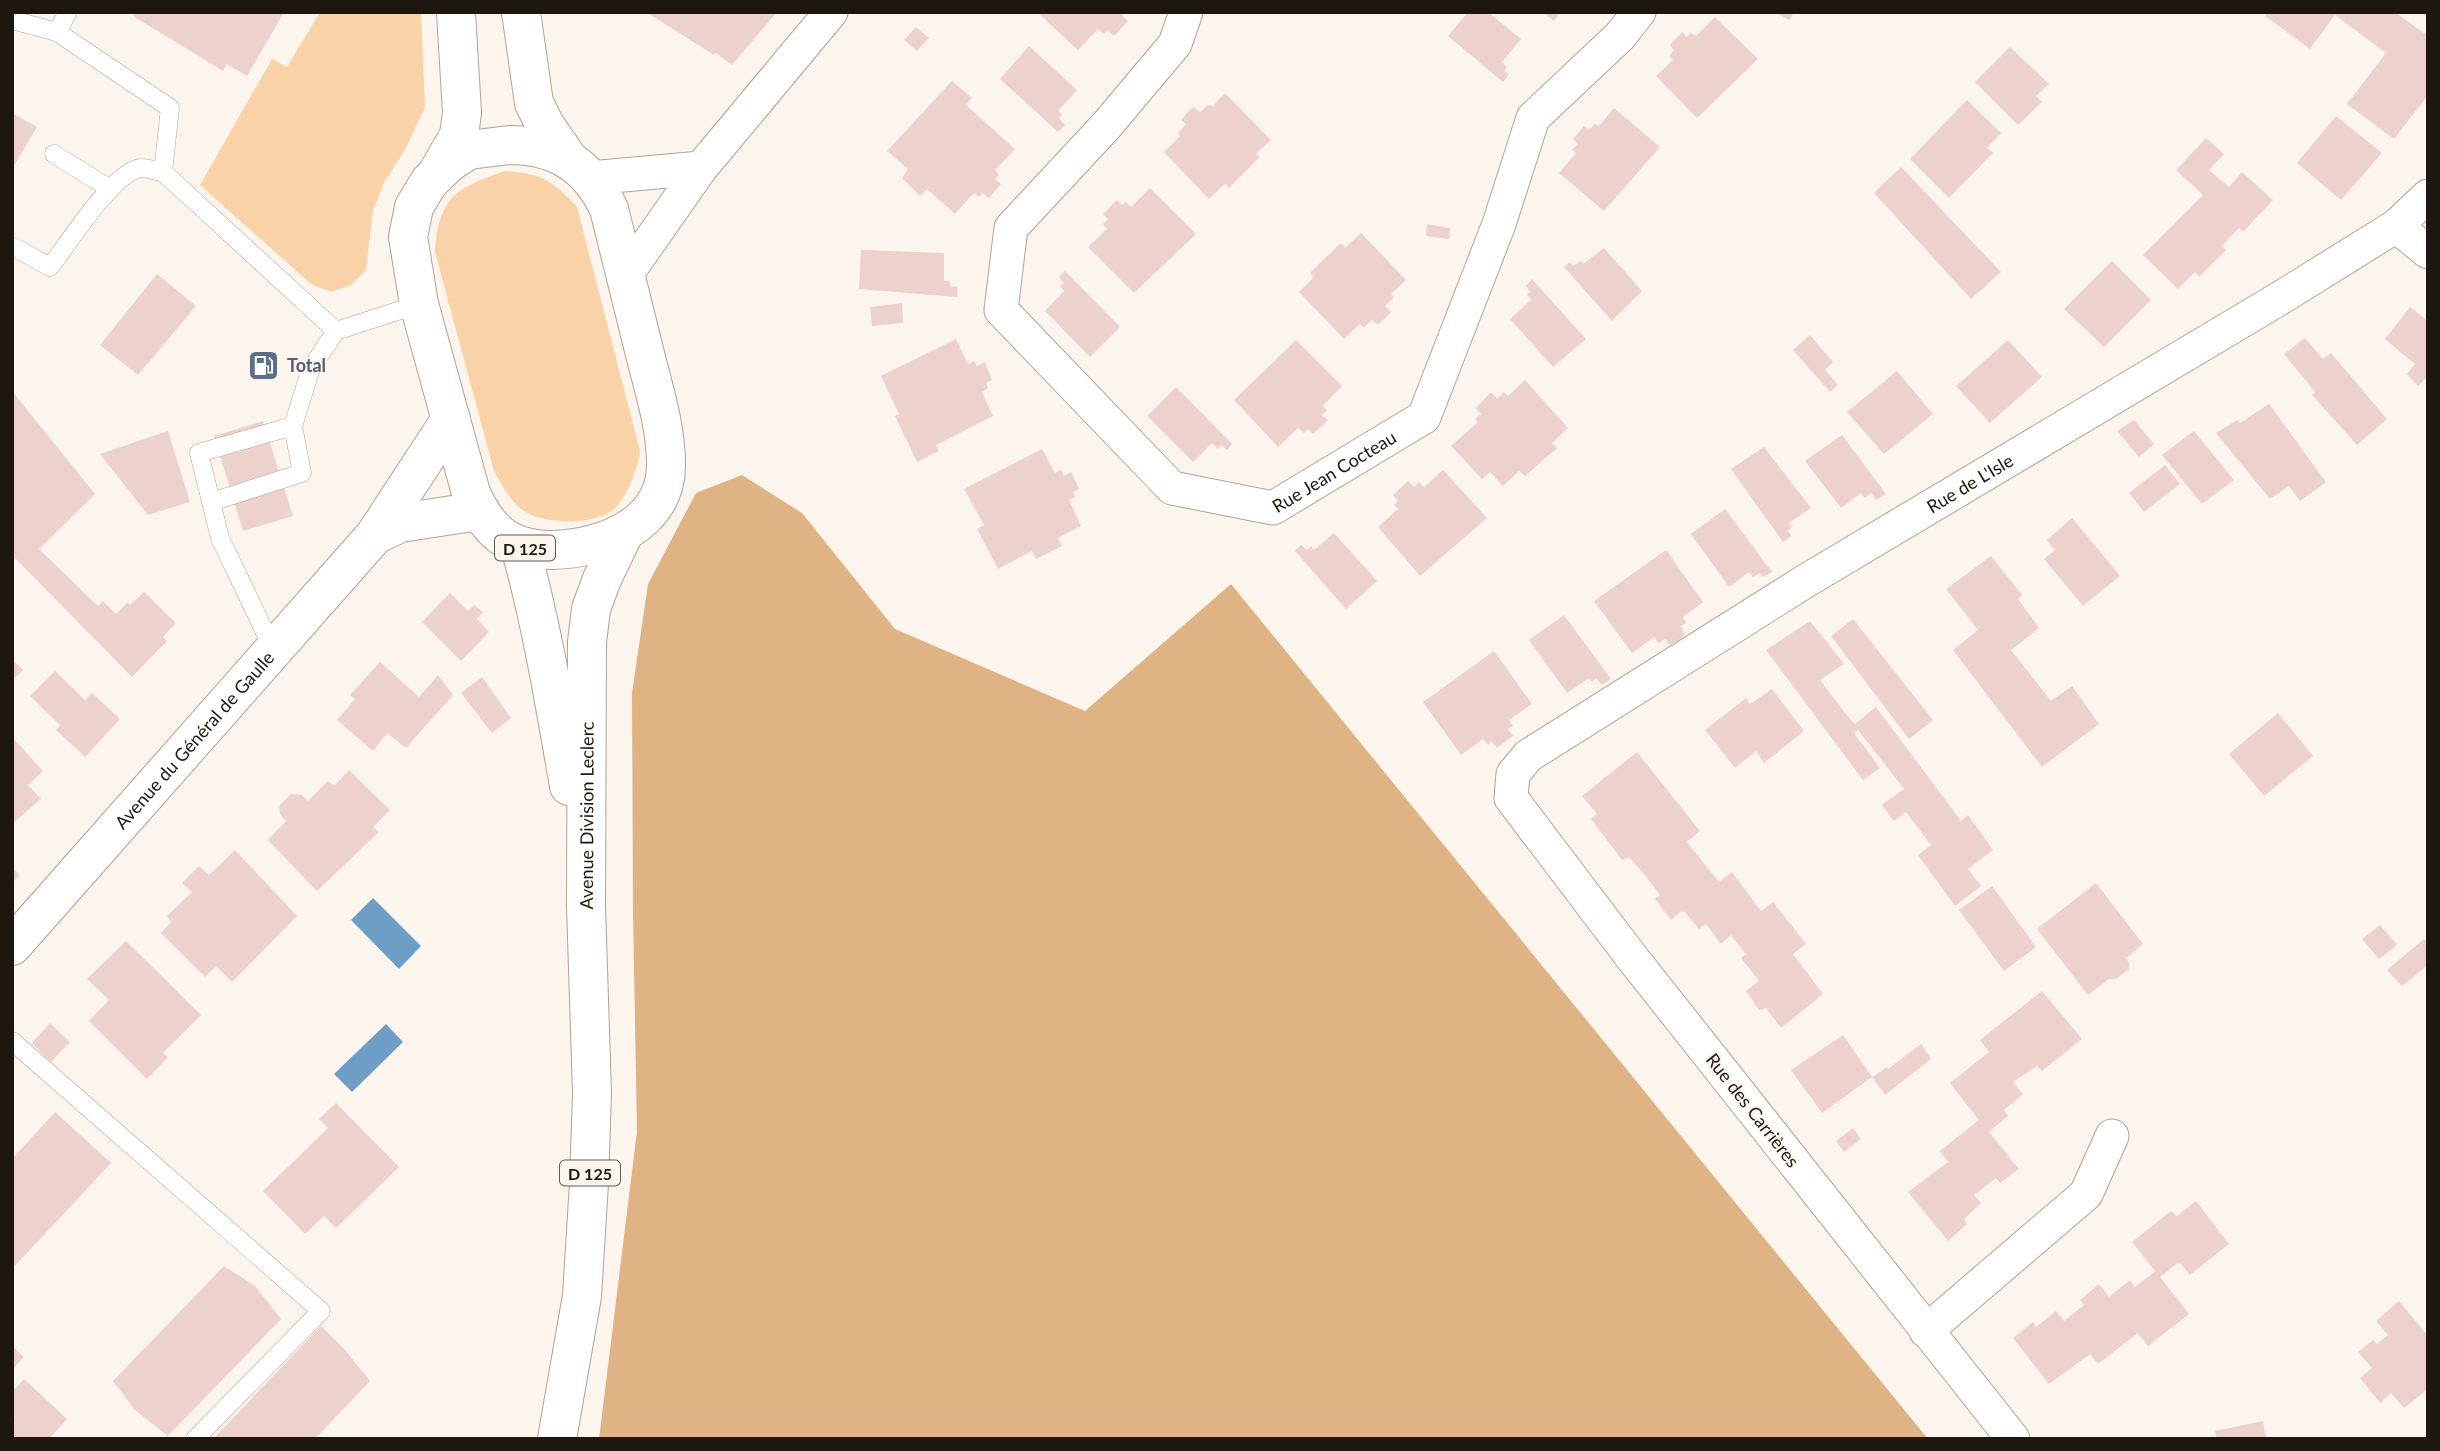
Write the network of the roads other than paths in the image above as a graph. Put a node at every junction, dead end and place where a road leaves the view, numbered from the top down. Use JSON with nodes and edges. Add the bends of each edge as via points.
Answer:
{"nodes":[{"id":1,"x":68,"y":12,"type":"edge"},
{"id":2,"x":457,"y":12,"type":"edge"},
{"id":3,"x":522,"y":12,"type":"edge"},
{"id":4,"x":831,"y":12,"type":"edge"},
{"id":5,"x":1186,"y":12,"type":"edge"},
{"id":6,"x":1639,"y":12,"type":"edge"},
{"id":7,"x":12,"y":20,"type":"edge"},
{"id":8,"x":57,"y":32,"type":"junction"},
{"id":9,"x":54,"y":154,"type":"dead end"},
{"id":10,"x":701,"y":168,"type":"junction"},
{"id":11,"x":580,"y":169,"type":"junction"},
{"id":12,"x":163,"y":172,"type":"junction"},
{"id":13,"x":435,"y":176,"type":"junction"},
{"id":14,"x":110,"y":188,"type":"junction"},
{"id":15,"x":2428,"y":196,"type":"edge"},
{"id":16,"x":2396,"y":226,"type":"junction"},
{"id":17,"x":12,"y":246,"type":"edge"},
{"id":18,"x":2428,"y":252,"type":"edge"},
{"id":19,"x":626,"y":275,"type":"junction"},
{"id":20,"x":419,"y":304,"type":"junction"},
{"id":21,"x":336,"y":331,"type":"junction"},
{"id":22,"x":451,"y":419,"type":"junction"},
{"id":23,"x":293,"y":426,"type":"junction"},
{"id":24,"x":211,"y":502,"type":"junction"},
{"id":25,"x":479,"y":511,"type":"junction"},
{"id":26,"x":624,"y":533,"type":"junction"},
{"id":27,"x":375,"y":535,"type":"junction"},
{"id":28,"x":520,"y":547,"type":"junction"},
{"id":29,"x":274,"y":649,"type":"junction"},
{"id":30,"x":1513,"y":774,"type":"joint"},
{"id":31,"x":586,"y":906,"type":"junction"},
{"id":32,"x":12,"y":946,"type":"edge"},
{"id":33,"x":12,"y":1041,"type":"edge"},
{"id":34,"x":2112,"y":1136,"type":"dead end"},
{"id":35,"x":1926,"y":1331,"type":"junction"},
{"id":36,"x":195,"y":1439,"type":"edge"},
{"id":37,"x":557,"y":1439,"type":"edge"},
{"id":38,"x":2013,"y":1439,"type":"edge"}],
"edges":[{"from":1,"to":8,"type":"lane"},
{"from":2,"to":13,"type":"main road","number":"D 125","via":[[463,113],[459,135]]},
{"from":3,"to":11,"type":"main road","number":"D 125","via":[[534,103],[545,125]]},
{"from":4,"to":10,"type":"street"},
{"from":5,"to":6,"type":"street","name":"Rue Jean Cocteau","via":[[1175,44],[1011,228],[1001,310],[1172,488],[1273,508],[1424,417],[1495,234],[1532,118],[1620,36]]},
{"from":7,"to":8,"type":"lane"},
{"from":8,"to":12,"type":"lane","via":[[170,108]]},
{"from":9,"to":14,"type":"lane"},
{"from":10,"to":11,"type":"street"},
{"from":10,"to":19,"type":"street"},
{"from":11,"to":13,"type":"main road","number":"D 125","via":[[548,150],[509,145],[470,150]]},
{"from":11,"to":19,"type":"main road","number":"D 125","via":[[609,209]]},
{"from":12,"to":14,"type":"lane","via":[[141,168]]},
{"from":12,"to":21,"type":"lane"},
{"from":13,"to":20,"type":"main road","number":"D 125","via":[[414,207],[408,237]]},
{"from":14,"to":17,"type":"lane","via":[[50,267]]},
{"from":15,"to":16,"type":"street","name":"Rue de L'Isle"},
{"from":16,"to":18,"type":"street"},
{"from":16,"to":30,"type":"street","name":"Rue de L'Isle","via":[[1804,582],[1528,756]]},
{"from":19,"to":26,"type":"main road","number":"D 125","via":[[661,420],[667,467],[655,503]]},
{"from":20,"to":21,"type":"lane"},
{"from":20,"to":22,"type":"main road","number":"D 125"},
{"from":21,"to":23,"type":"lane","via":[[311,368]]},
{"from":22,"to":25,"type":"main road","number":"D 125"},
{"from":22,"to":27,"type":"main road","name":"Avenue du Général de Gaulle"},
{"from":23,"to":24,"type":"lane","via":[[302,473]]},
{"from":23,"to":24,"type":"lane","via":[[199,453]]},
{"from":24,"to":29,"type":"lane","via":[[220,538]]},
{"from":25,"to":27,"type":"main road","name":"Avenue du Général de Gaulle","via":[[400,523]]},
{"from":25,"to":28,"type":"main road","number":"D 125","via":[[495,530]]},
{"from":26,"to":28,"type":"main road","number":"D 125","via":[[572,550]]},
{"from":26,"to":31,"type":"main road","name":"Avenue Division Leclerc","via":[[601,579],[587,642]]},
{"from":27,"to":29,"type":"main road","name":"Avenue du Général de Gaulle"},
{"from":28,"to":31,"type":"main road","name":"Avenue Division Leclerc","number":"D 125","via":[[551,680]]},
{"from":29,"to":32,"type":"main road","name":"Avenue du Général de Gaulle"},
{"from":30,"to":35,"type":"street","name":"Rue des Carrières","via":[[1511,798]]},
{"from":31,"to":37,"type":"main road","number":"D 125","via":[[592,1093],[589,1183],[582,1296]]},
{"from":33,"to":36,"type":"lane","via":[[321,1311]]},
{"from":34,"to":35,"type":"street","via":[[2086,1194]]},
{"from":35,"to":38,"type":"street","name":"Rue des Carrières"}]}
